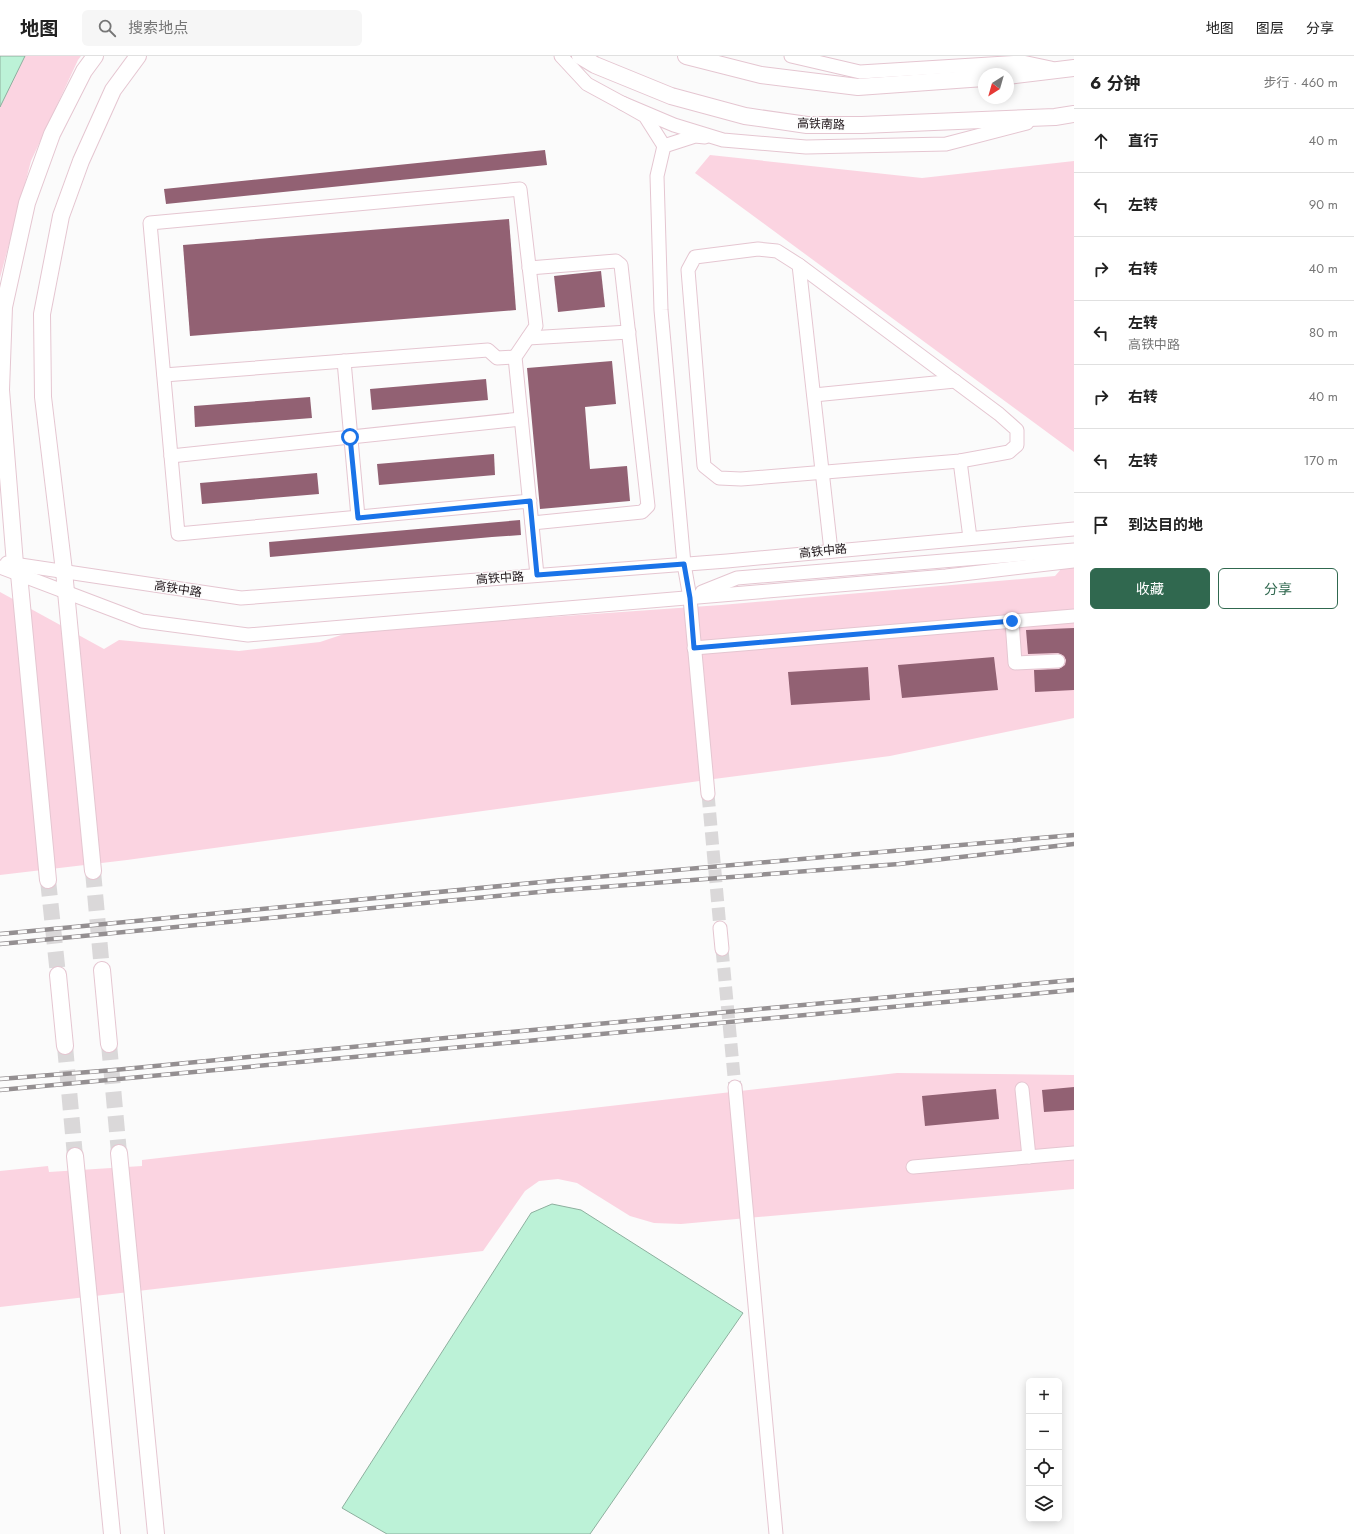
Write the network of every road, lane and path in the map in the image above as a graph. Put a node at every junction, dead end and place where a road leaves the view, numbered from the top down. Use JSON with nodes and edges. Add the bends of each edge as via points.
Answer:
{"nodes":[{"id":1,"x":95,"y":56,"type":"edge"},
{"id":2,"x":138,"y":56,"type":"edge"},
{"id":3,"x":561,"y":56,"type":"edge"},
{"id":4,"x":580,"y":56,"type":"edge"},
{"id":5,"x":686,"y":56,"type":"edge"},
{"id":6,"x":791,"y":56,"type":"edge"},
{"id":7,"x":1066,"y":69,"type":"edge"},
{"id":8,"x":860,"y":72,"type":"junction"},
{"id":9,"x":1014,"y":75,"type":"edge"},
{"id":10,"x":978,"y":78,"type":"edge"},
{"id":11,"x":899,"y":84,"type":"junction"},
{"id":12,"x":622,"y":103,"type":"junction"},
{"id":13,"x":1074,"y":114,"type":"edge"},
{"id":14,"x":1055,"y":117,"type":"junction"},
{"id":15,"x":723,"y":140,"type":"junction"},
{"id":16,"x":664,"y":146,"type":"junction"},
{"id":17,"x":799,"y":265,"type":"junction"},
{"id":18,"x":529,"y":268,"type":"junction"},
{"id":19,"x":629,"y":332,"type":"junction"},
{"id":20,"x":528,"y":338,"type":"junction"},
{"id":21,"x":515,"y":357,"type":"junction"},
{"id":22,"x":344,"y":361,"type":"junction"},
{"id":23,"x":164,"y":375,"type":"junction"},
{"id":24,"x":955,"y":381,"type":"junction"},
{"id":25,"x":814,"y":395,"type":"junction"},
{"id":26,"x":521,"y":419,"type":"junction"},
{"id":27,"x":350,"y":437,"type":"junction"},
{"id":28,"x":171,"y":456,"type":"junction"},
{"id":29,"x":960,"y":461,"type":"junction"},
{"id":30,"x":822,"y":473,"type":"junction"},
{"id":31,"x":530,"y":501,"type":"junction"},
{"id":32,"x":358,"y":518,"type":"junction"},
{"id":33,"x":532,"y":523,"type":"junction"},
{"id":34,"x":1074,"y":529,"type":"edge"},
{"id":35,"x":970,"y":538,"type":"junction"},
{"id":36,"x":831,"y":550,"type":"junction"},
{"id":37,"x":1074,"y":550,"type":"edge"},
{"id":38,"x":1074,"y":561,"type":"edge"},
{"id":39,"x":684,"y":564,"type":"junction"},
{"id":40,"x":9,"y":567,"type":"edge"},
{"id":41,"x":64,"y":572,"type":"junction"},
{"id":42,"x":537,"y":575,"type":"junction"},
{"id":43,"x":66,"y":592,"type":"junction"},
{"id":44,"x":690,"y":598,"type":"junction"},
{"id":45,"x":1074,"y":616,"type":"edge"},
{"id":46,"x":1012,"y":621,"type":"junction"},
{"id":47,"x":694,"y":648,"type":"junction"},
{"id":48,"x":1058,"y":661,"type":"dead end"},
{"id":49,"x":708,"y":794,"type":"tunnel mouth"},
{"id":50,"x":92,"y":872,"type":"tunnel mouth"},
{"id":51,"x":48,"y":880,"type":"tunnel mouth"},
{"id":52,"x":720,"y":928,"type":"tunnel mouth"},
{"id":53,"x":722,"y":949,"type":"tunnel mouth"},
{"id":54,"x":102,"y":970,"type":"tunnel mouth"},
{"id":55,"x":58,"y":975,"type":"tunnel mouth"},
{"id":56,"x":109,"y":1044,"type":"tunnel mouth"},
{"id":57,"x":65,"y":1046,"type":"tunnel mouth"},
{"id":58,"x":735,"y":1087,"type":"tunnel mouth"},
{"id":59,"x":1022,"y":1089,"type":"dead end"},
{"id":60,"x":119,"y":1153,"type":"tunnel mouth"},
{"id":61,"x":1074,"y":1153,"type":"edge"},
{"id":62,"x":75,"y":1156,"type":"tunnel mouth"},
{"id":63,"x":1030,"y":1157,"type":"junction"},
{"id":64,"x":913,"y":1167,"type":"dead end"},
{"id":65,"x":112,"y":1534,"type":"edge"},
{"id":66,"x":156,"y":1534,"type":"edge"},
{"id":67,"x":776,"y":1534,"type":"edge"}],
"edges":[{"from":1,"to":40,"type":"main road","via":[[84,71],[52,134],[27,203],[4,307],[1,390]]},
{"from":2,"to":41,"type":"main road","via":[[113,90],[81,161],[61,216],[42,314],[43,397]]},
{"from":3,"to":12,"type":"street","via":[[587,84]]},
{"from":4,"to":14,"type":"main road","name":"高铁南路","via":[[595,65],[671,96],[745,116],[807,125]]},
{"from":5,"to":11,"type":"main road","via":[[761,75],[858,87]]},
{"from":6,"to":8,"type":"street"},
{"from":7,"to":8,"type":"street","via":[[1022,62]]},
{"from":7,"to":9,"type":"main road"},
{"from":8,"to":11,"type":"street"},
{"from":10,"to":11,"type":"main road"},
{"from":12,"to":15,"type":"street","via":[[674,125]]},
{"from":12,"to":16,"type":"street","via":[[645,116]]},
{"from":13,"to":14,"type":"main road","name":"高铁南路"},
{"from":14,"to":15,"type":"street","via":[[946,144],[806,147]]},
{"from":15,"to":16,"type":"street","via":[[695,136]]},
{"from":16,"to":39,"type":"street","via":[[657,176],[661,310]]},
{"from":17,"to":24,"type":"street"},
{"from":17,"to":25,"type":"street"},
{"from":17,"to":30,"type":"street","via":[[778,251],[758,249],[695,257],[688,270],[704,466],[718,478],[741,479]]},
{"from":18,"to":19,"type":"street","via":[[616,261],[621,265]]},
{"from":18,"to":20,"type":"street","via":[[536,326]]},
{"from":18,"to":23,"type":"street","via":[[520,188],[150,223]]},
{"from":19,"to":20,"type":"street"},
{"from":19,"to":33,"type":"street","via":[[648,506],[642,512]]},
{"from":20,"to":21,"type":"street"},
{"from":21,"to":22,"type":"street","via":[[497,358],[488,350]]},
{"from":21,"to":26,"type":"street"},
{"from":22,"to":23,"type":"street"},
{"from":22,"to":27,"type":"street"},
{"from":23,"to":28,"type":"street"},
{"from":24,"to":25,"type":"street"},
{"from":24,"to":29,"type":"street","via":[[1017,430],[1017,445],[1009,452]]},
{"from":25,"to":30,"type":"street"},
{"from":26,"to":27,"type":"street"},
{"from":26,"to":31,"type":"street"},
{"from":27,"to":28,"type":"street"},
{"from":27,"to":32,"type":"street"},
{"from":28,"to":32,"type":"street","via":[[178,534]]},
{"from":29,"to":30,"type":"street"},
{"from":29,"to":35,"type":"street"},
{"from":30,"to":36,"type":"street"},
{"from":31,"to":32,"type":"street"},
{"from":31,"to":33,"type":"street"},
{"from":33,"to":42,"type":"street"},
{"from":34,"to":35,"type":"street","name":"高铁中路"},
{"from":35,"to":36,"type":"street","name":"高铁中路"},
{"from":36,"to":39,"type":"street","name":"高铁中路"},
{"from":37,"to":44,"type":"street","name":"高铁中路","via":[[737,578]]},
{"from":38,"to":44,"type":"street","name":"高铁中路","via":[[946,576]]},
{"from":39,"to":42,"type":"street","name":"高铁中路"},
{"from":39,"to":44,"type":"street"},
{"from":40,"to":41,"type":"street","name":"高铁中路"},
{"from":40,"to":43,"type":"street","name":"高铁中路"},
{"from":40,"to":51,"type":"main road"},
{"from":41,"to":42,"type":"street","name":"高铁中路","via":[[241,598]]},
{"from":41,"to":43,"type":"main road"},
{"from":43,"to":44,"type":"street","name":"高铁中路","via":[[142,621],[248,635]]},
{"from":43,"to":50,"type":"main road"},
{"from":44,"to":47,"type":"street"},
{"from":45,"to":46,"type":"street"},
{"from":46,"to":47,"type":"street"},
{"from":46,"to":48,"type":"street","via":[[1016,663]]},
{"from":47,"to":49,"type":"street"},
{"from":52,"to":53,"type":"street"},
{"from":54,"to":56,"type":"main road"},
{"from":55,"to":57,"type":"main road"},
{"from":58,"to":67,"type":"street"},
{"from":59,"to":63,"type":"street"},
{"from":60,"to":66,"type":"main road"},
{"from":61,"to":63,"type":"street"},
{"from":62,"to":65,"type":"main road"},
{"from":63,"to":64,"type":"street"}]}
